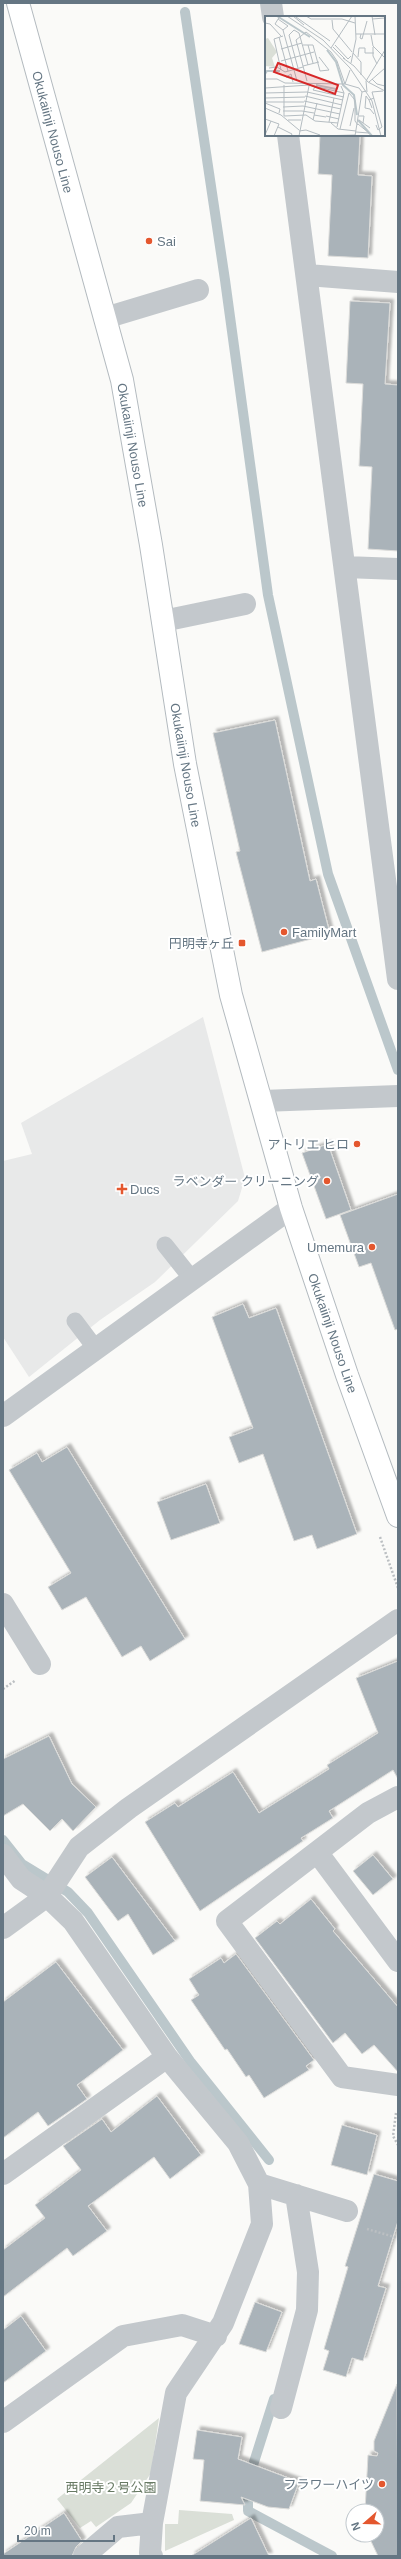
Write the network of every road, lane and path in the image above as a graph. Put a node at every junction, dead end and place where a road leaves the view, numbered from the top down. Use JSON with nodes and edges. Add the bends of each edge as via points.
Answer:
{"nodes":[{"id":1,"x":18,"y":3,"type":"edge"},
{"id":2,"x":271,"y":3,"type":"edge"},
{"id":3,"x":273,"y":16,"type":"edge"},
{"id":4,"x":288,"y":136,"type":"edge"},
{"id":5,"x":307,"y":275,"type":"junction"},
{"id":6,"x":398,"y":282,"type":"edge"},
{"id":7,"x":198,"y":290,"type":"dead end"},
{"id":8,"x":105,"y":318,"type":"junction"},
{"id":9,"x":344,"y":567,"type":"junction"},
{"id":10,"x":398,"y":570,"type":"edge"},
{"id":11,"x":245,"y":604,"type":"dead end"},
{"id":12,"x":163,"y":621,"type":"junction"},
{"id":13,"x":390,"y":857,"type":"edge"},
{"id":14,"x":398,"y":980,"type":"edge"},
{"id":15,"x":398,"y":1096,"type":"edge"},
{"id":16,"x":262,"y":1101,"type":"junction"},
{"id":17,"x":291,"y":1208,"type":"junction"},
{"id":18,"x":164,"y":1245,"type":"dead end"},
{"id":19,"x":192,"y":1279,"type":"junction"},
{"id":20,"x":75,"y":1321,"type":"dead end"},
{"id":21,"x":96,"y":1349,"type":"junction"},
{"id":22,"x":3,"y":1416,"type":"edge"},
{"id":23,"x":398,"y":1514,"type":"edge"},
{"id":24,"x":3,"y":1604,"type":"edge"},
{"id":25,"x":398,"y":1620,"type":"edge"},
{"id":26,"x":40,"y":1664,"type":"dead end"},
{"id":27,"x":398,"y":1797,"type":"edge"},
{"id":28,"x":316,"y":1852,"type":"junction"},
{"id":29,"x":3,"y":1855,"type":"edge"},
{"id":30,"x":47,"y":1896,"type":"junction"},
{"id":31,"x":3,"y":1928,"type":"edge"},
{"id":32,"x":398,"y":1961,"type":"edge"},
{"id":33,"x":167,"y":2057,"type":"junction"},
{"id":34,"x":397,"y":2095,"type":"edge"},
{"id":35,"x":398,"y":2145,"type":"edge"},
{"id":36,"x":3,"y":2174,"type":"edge"},
{"id":37,"x":259,"y":2184,"type":"junction"},
{"id":38,"x":296,"y":2195,"type":"junction"},
{"id":39,"x":346,"y":2211,"type":"dead end"},
{"id":40,"x":216,"y":2336,"type":"junction"},
{"id":41,"x":281,"y":2408,"type":"dead end"},
{"id":42,"x":3,"y":2422,"type":"edge"},
{"id":43,"x":152,"y":2522,"type":"junction"},
{"id":44,"x":84,"y":2556,"type":"edge"},
{"id":45,"x":152,"y":2556,"type":"edge"}],
"edges":[{"from":1,"to":8,"type":"main road","name":"Okukaiinji Nouso Line"},
{"from":2,"to":3,"type":"street"},
{"from":4,"to":5,"type":"street"},
{"from":5,"to":6,"type":"street"},
{"from":5,"to":9,"type":"street"},
{"from":7,"to":8,"type":"street"},
{"from":8,"to":12,"type":"main road","name":"Okukaiinji Nouso Line","via":[[122,380]]},
{"from":9,"to":10,"type":"street"},
{"from":9,"to":13,"type":"street"},
{"from":11,"to":12,"type":"street"},
{"from":12,"to":16,"type":"main road","name":"Okukaiinji Nouso Line","via":[[184,764],[230,987]]},
{"from":13,"to":14,"type":"street"},
{"from":15,"to":16,"type":"street"},
{"from":16,"to":17,"type":"main road","name":"Okukaiinji Nouso Line"},
{"from":17,"to":19,"type":"street"},
{"from":17,"to":23,"type":"main road","name":"Okukaiinji Nouso Line","via":[[347,1375]]},
{"from":18,"to":19,"type":"lane"},
{"from":19,"to":21,"type":"street"},
{"from":20,"to":21,"type":"lane"},
{"from":21,"to":22,"type":"street"},
{"from":24,"to":26,"type":"street"},
{"from":25,"to":30,"type":"street","via":[[129,1808],[79,1847]]},
{"from":27,"to":28,"type":"street","via":[[368,1813]]},
{"from":28,"to":32,"type":"street"},
{"from":28,"to":34,"type":"street","via":[[227,1921],[342,2077]]},
{"from":29,"to":30,"type":"street","via":[[21,1879]]},
{"from":30,"to":31,"type":"street"},
{"from":30,"to":33,"type":"street","via":[[73,1921]]},
{"from":33,"to":36,"type":"street"},
{"from":33,"to":37,"type":"street","via":[[238,2143]]},
{"from":34,"to":35,"type":"path","via":[[393,2136]]},
{"from":37,"to":38,"type":"street"},
{"from":37,"to":40,"type":"street","via":[[262,2224],[224,2323]]},
{"from":38,"to":39,"type":"street"},
{"from":38,"to":41,"type":"street","via":[[308,2272],[307,2310]]},
{"from":40,"to":42,"type":"street","via":[[182,2325],[122,2336]]},
{"from":40,"to":43,"type":"street","via":[[176,2393]]},
{"from":43,"to":44,"type":"street","via":[[118,2527]]},
{"from":43,"to":45,"type":"street"}]}
